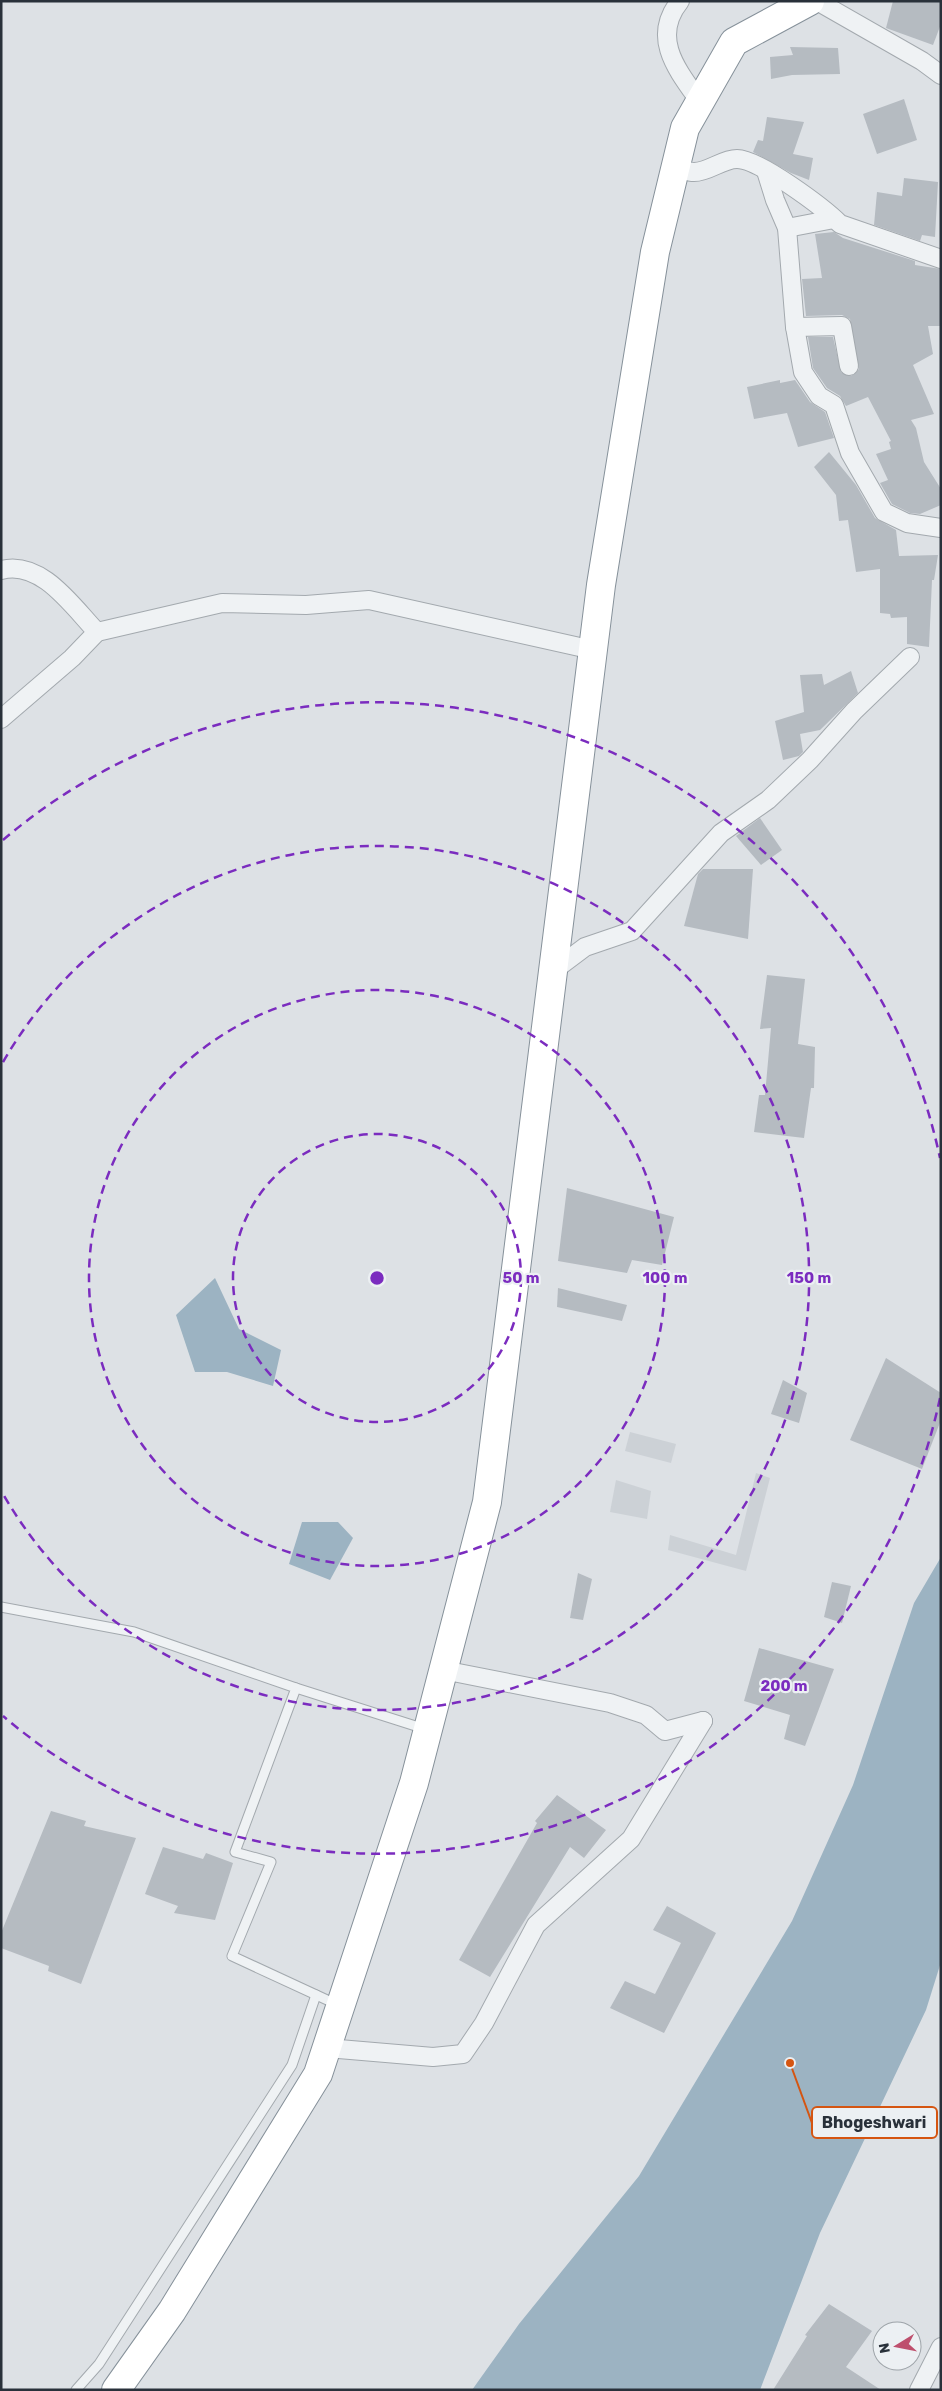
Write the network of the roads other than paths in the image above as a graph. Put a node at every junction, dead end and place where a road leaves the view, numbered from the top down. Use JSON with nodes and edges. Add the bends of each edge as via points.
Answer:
{"nodes":[{"id":1,"x":680,"y":1,"type":"edge"},
{"id":2,"x":810,"y":1,"type":"edge"},
{"id":3,"x":817,"y":1,"type":"edge"},
{"id":4,"x":941,"y":75,"type":"edge"},
{"id":5,"x":700,"y":102,"type":"junction"},
{"id":6,"x":675,"y":168,"type":"junction"},
{"id":7,"x":766,"y":171,"type":"junction"},
{"id":8,"x":834,"y":219,"type":"junction"},
{"id":9,"x":787,"y":228,"type":"junction"},
{"id":10,"x":941,"y":259,"type":"edge"},
{"id":11,"x":795,"y":327,"type":"junction"},
{"id":12,"x":849,"y":366,"type":"dead end"},
{"id":13,"x":941,"y":528,"type":"edge"},
{"id":14,"x":1,"y":570,"type":"edge"},
{"id":15,"x":97,"y":632,"type":"junction"},
{"id":16,"x":593,"y":650,"type":"junction"},
{"id":17,"x":910,"y":656,"type":"dead end"},
{"id":18,"x":1,"y":719,"type":"edge"},
{"id":19,"x":553,"y":971,"type":"junction"},
{"id":20,"x":1,"y":1607,"type":"edge"},
{"id":21,"x":443,"y":1670,"type":"junction"},
{"id":22,"x":296,"y":1688,"type":"junction"},
{"id":23,"x":428,"y":1730,"type":"junction"},
{"id":24,"x":316,"y":1995,"type":"junction"},
{"id":25,"x":340,"y":2006,"type":"junction"},
{"id":26,"x":327,"y":2048,"type":"junction"},
{"id":27,"x":941,"y":2347,"type":"edge"},
{"id":28,"x":76,"y":2390,"type":"edge"},
{"id":29,"x":116,"y":2390,"type":"edge"},
{"id":30,"x":919,"y":2390,"type":"edge"}],
"edges":[{"from":1,"to":5,"type":"street","via":[[671,16],[668,51]]},
{"from":2,"to":5,"type":"highway","via":[[734,42]]},
{"from":3,"to":4,"type":"street"},
{"from":5,"to":6,"type":"highway","via":[[685,128]]},
{"from":6,"to":7,"type":"street","via":[[704,171],[721,162],[737,159]]},
{"from":6,"to":16,"type":"highway","via":[[655,252]]},
{"from":7,"to":8,"type":"street"},
{"from":7,"to":9,"type":"street"},
{"from":8,"to":9,"type":"street"},
{"from":8,"to":10,"type":"street","via":[[866,234]]},
{"from":9,"to":11,"type":"street"},
{"from":11,"to":12,"type":"street","via":[[842,326]]},
{"from":11,"to":13,"type":"street","via":[[803,372],[819,396],[834,405],[850,453],[884,512],[907,523]]},
{"from":14,"to":15,"type":"street","via":[[10,567],[36,573]]},
{"from":15,"to":16,"type":"street","via":[[222,603],[306,605],[369,600]]},
{"from":15,"to":18,"type":"street"},
{"from":16,"to":19,"type":"highway"},
{"from":17,"to":19,"type":"street","via":[[768,800],[721,833],[632,931],[586,947]]},
{"from":19,"to":21,"type":"highway","via":[[487,1502]]},
{"from":20,"to":22,"type":"lane","via":[[134,1632]]},
{"from":21,"to":23,"type":"highway"},
{"from":21,"to":26,"type":"street","via":[[610,1703],[646,1715],[666,1731],[703,1722],[632,1839],[536,1925],[484,2023],[463,2054],[432,2057]]},
{"from":22,"to":23,"type":"lane"},
{"from":22,"to":24,"type":"lane","via":[[235,1852],[271,1862],[232,1956]]},
{"from":23,"to":25,"type":"highway","via":[[414,1783]]},
{"from":24,"to":25,"type":"lane"},
{"from":24,"to":28,"type":"lane","via":[[292,2065],[99,2364]]},
{"from":25,"to":26,"type":"highway"},
{"from":26,"to":29,"type":"highway","via":[[318,2074],[172,2311]]},
{"from":27,"to":30,"type":"street"}]}
